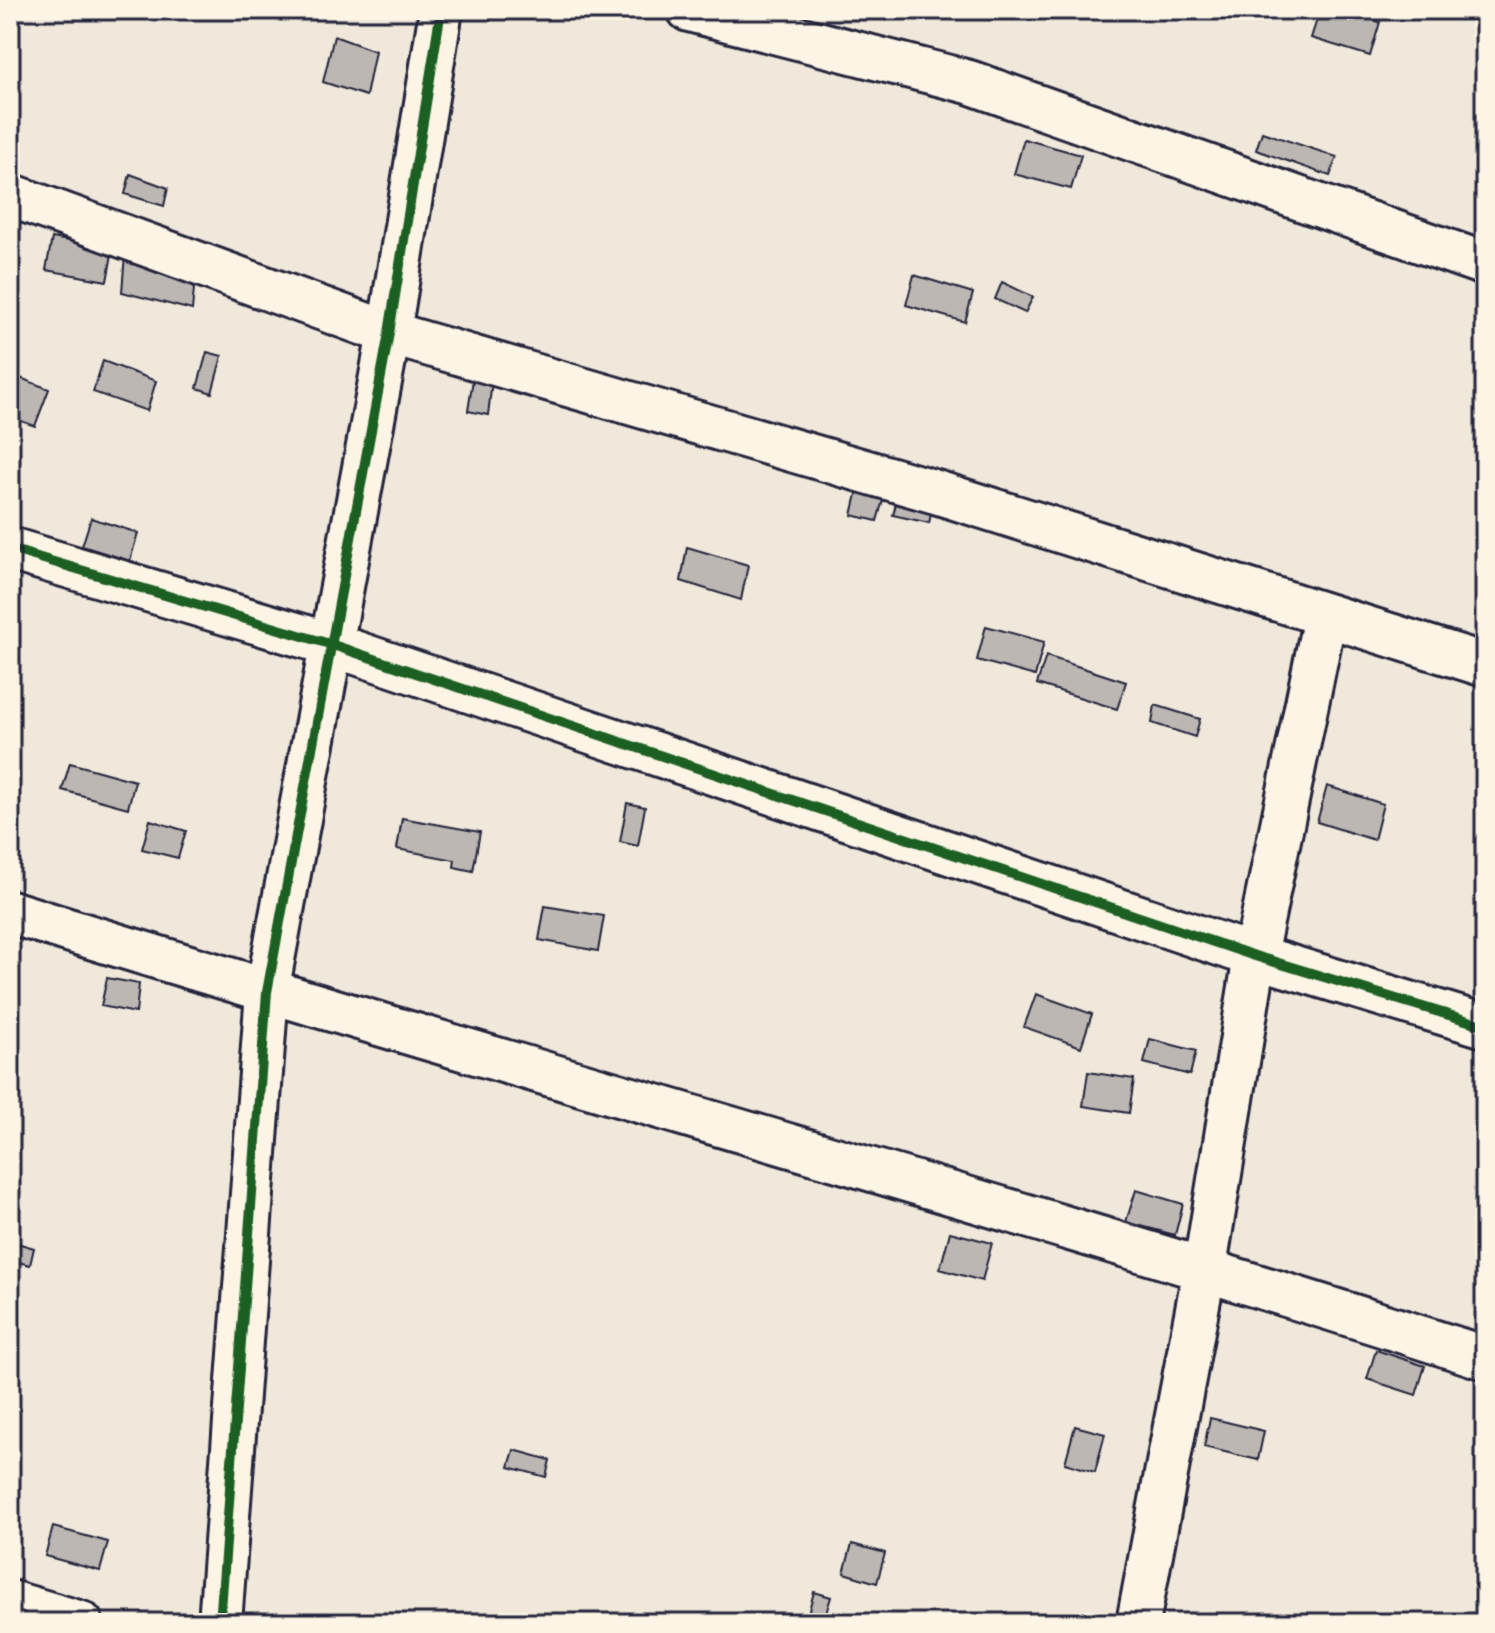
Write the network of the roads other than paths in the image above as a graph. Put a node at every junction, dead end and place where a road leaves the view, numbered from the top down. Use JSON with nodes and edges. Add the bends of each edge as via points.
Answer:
{"nodes":[{"id":1,"x":441,"y":10,"type":"edge"},
{"id":2,"x":689,"y":10,"type":"edge"},
{"id":3,"x":10,"y":195,"type":"edge"},
{"id":4,"x":1485,"y":264,"type":"edge"},
{"id":5,"x":389,"y":333,"type":"junction"},
{"id":6,"x":10,"y":549,"type":"edge"},
{"id":7,"x":1325,"y":616,"type":"junction"},
{"id":8,"x":333,"y":645,"type":"junction"},
{"id":9,"x":1485,"y":665,"type":"edge"},
{"id":10,"x":10,"y":912,"type":"edge"},
{"id":11,"x":1255,"y":956,"type":"junction"},
{"id":12,"x":267,"y":992,"type":"junction"},
{"id":13,"x":1485,"y":1026,"type":"edge"},
{"id":14,"x":1205,"y":1267,"type":"junction"},
{"id":15,"x":1485,"y":1358,"type":"edge"},
{"id":16,"x":10,"y":1602,"type":"edge"},
{"id":17,"x":81,"y":1623,"type":"edge"},
{"id":18,"x":220,"y":1623,"type":"edge"},
{"id":19,"x":1138,"y":1623,"type":"edge"}],
"edges":[{"from":1,"to":5,"type":"street"},
{"from":2,"to":4,"type":"street","via":[[969,82]]},
{"from":3,"to":5,"type":"street"},
{"from":5,"to":7,"type":"street","via":[[936,492]]},
{"from":5,"to":8,"type":"street"},
{"from":6,"to":8,"type":"street"},
{"from":7,"to":9,"type":"street"},
{"from":7,"to":11,"type":"street"},
{"from":8,"to":11,"type":"street"},
{"from":8,"to":12,"type":"street"},
{"from":10,"to":12,"type":"street"},
{"from":11,"to":13,"type":"street"},
{"from":11,"to":14,"type":"street"},
{"from":12,"to":14,"type":"street"},
{"from":12,"to":18,"type":"street"},
{"from":14,"to":15,"type":"street"},
{"from":14,"to":19,"type":"street"},
{"from":16,"to":17,"type":"street"}]}
